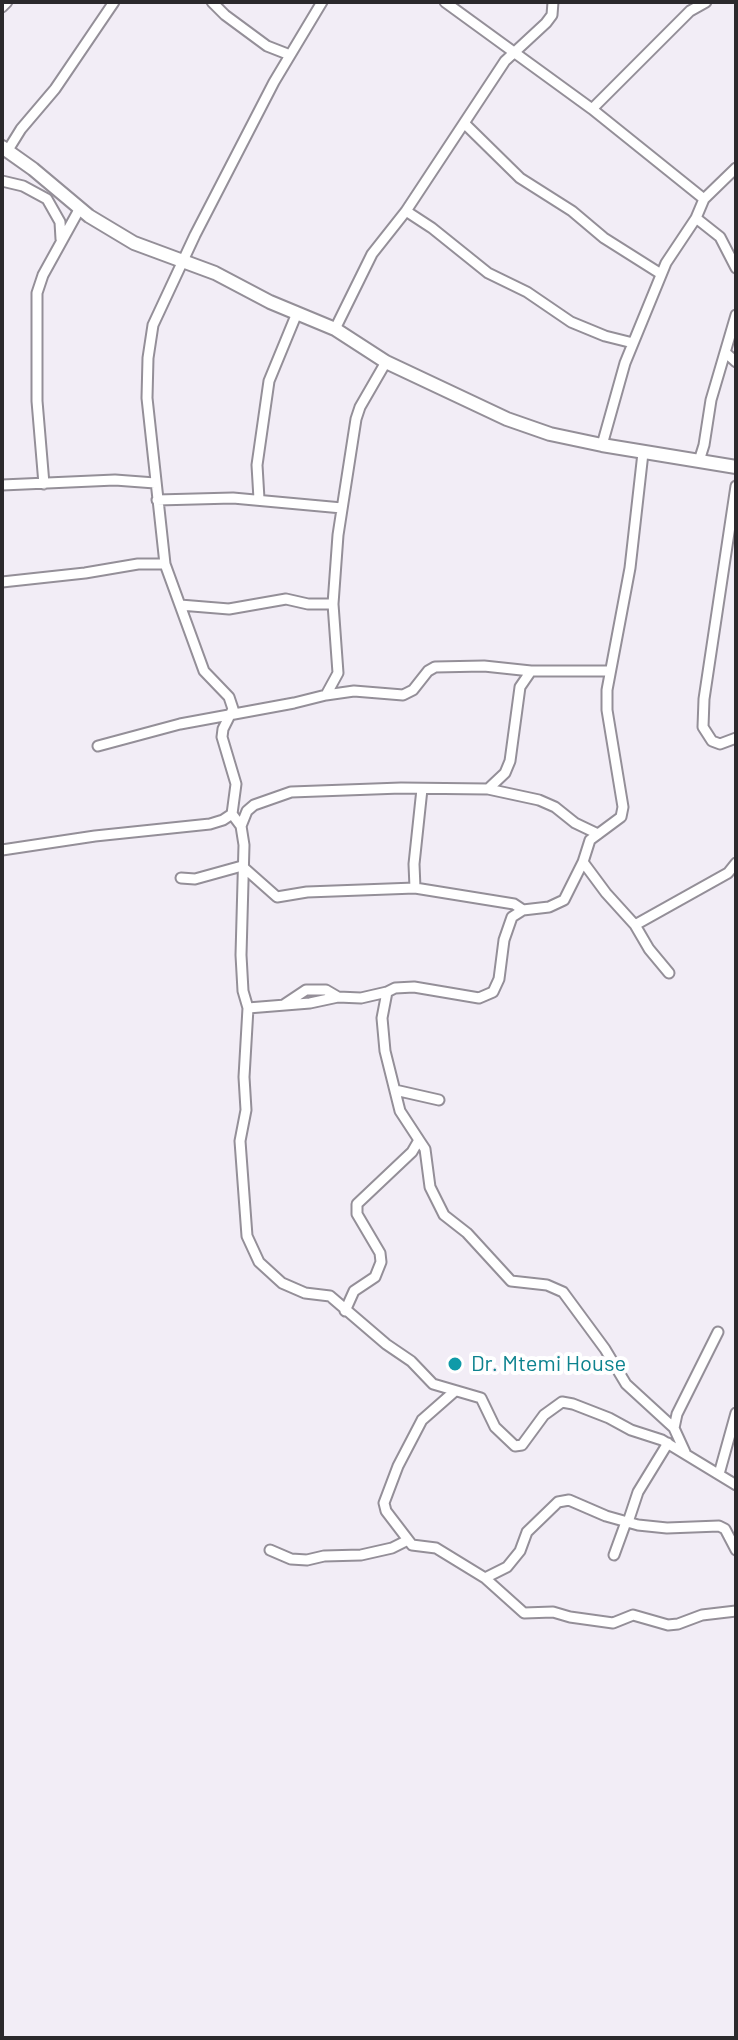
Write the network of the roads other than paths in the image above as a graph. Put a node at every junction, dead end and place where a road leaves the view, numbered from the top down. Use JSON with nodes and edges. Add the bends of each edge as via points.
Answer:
{"nodes":[{"id":1,"x":7,"y":2,"type":"edge"},
{"id":2,"x":114,"y":2,"type":"edge"},
{"id":3,"x":212,"y":2,"type":"edge"},
{"id":4,"x":322,"y":2,"type":"edge"},
{"id":5,"x":445,"y":2,"type":"edge"},
{"id":6,"x":706,"y":2,"type":"edge"},
{"id":7,"x":555,"y":3,"type":"edge"},
{"id":8,"x":2,"y":7,"type":"edge"},
{"id":9,"x":516,"y":51,"type":"junction"},
{"id":10,"x":290,"y":55,"type":"junction"},
{"id":11,"x":592,"y":109,"type":"junction"},
{"id":12,"x":465,"y":124,"type":"junction"},
{"id":13,"x":5,"y":149,"type":"edge"},
{"id":14,"x":736,"y":168,"type":"edge"},
{"id":15,"x":2,"y":181,"type":"edge"},
{"id":16,"x":704,"y":199,"type":"junction"},
{"id":17,"x":80,"y":208,"type":"junction"},
{"id":18,"x":406,"y":211,"type":"junction"},
{"id":19,"x":696,"y":218,"type":"junction"},
{"id":20,"x":61,"y":239,"type":"junction"},
{"id":21,"x":184,"y":259,"type":"junction"},
{"id":22,"x":736,"y":268,"type":"edge"},
{"id":23,"x":661,"y":274,"type":"junction"},
{"id":24,"x":297,"y":313,"type":"junction"},
{"id":25,"x":736,"y":315,"type":"edge"},
{"id":26,"x":335,"y":329,"type":"junction"},
{"id":27,"x":633,"y":343,"type":"junction"},
{"id":28,"x":726,"y":353,"type":"junction"},
{"id":29,"x":386,"y":362,"type":"junction"},
{"id":30,"x":736,"y":362,"type":"edge"},
{"id":31,"x":602,"y":445,"type":"junction"},
{"id":32,"x":643,"y":453,"type":"junction"},
{"id":33,"x":699,"y":461,"type":"junction"},
{"id":34,"x":736,"y":467,"type":"edge"},
{"id":35,"x":155,"y":483,"type":"junction"},
{"id":36,"x":44,"y":484,"type":"junction"},
{"id":37,"x":2,"y":485,"type":"edge"},
{"id":38,"x":736,"y":486,"type":"edge"},
{"id":39,"x":259,"y":499,"type":"junction"},
{"id":40,"x":157,"y":500,"type":"junction"},
{"id":41,"x":342,"y":508,"type":"junction"},
{"id":42,"x":165,"y":564,"type":"junction"},
{"id":43,"x":2,"y":582,"type":"edge"},
{"id":44,"x":333,"y":604,"type":"junction"},
{"id":45,"x":180,"y":605,"type":"junction"},
{"id":46,"x":531,"y":671,"type":"junction"},
{"id":47,"x":610,"y":671,"type":"junction"},
{"id":48,"x":338,"y":673,"type":"junction"},
{"id":49,"x":345,"y":692,"type":"junction"},
{"id":50,"x":326,"y":695,"type":"junction"},
{"id":51,"x":230,"y":714,"type":"junction"},
{"id":52,"x":736,"y":738,"type":"edge"},
{"id":53,"x":98,"y":746,"type":"dead end"},
{"id":54,"x":422,"y":789,"type":"junction"},
{"id":55,"x":488,"y":789,"type":"junction"},
{"id":56,"x":232,"y":814,"type":"junction"},
{"id":57,"x":241,"y":826,"type":"junction"},
{"id":58,"x":598,"y":834,"type":"junction"},
{"id":59,"x":2,"y":850,"type":"edge"},
{"id":60,"x":583,"y":862,"type":"junction"},
{"id":61,"x":736,"y":863,"type":"edge"},
{"id":62,"x":242,"y":866,"type":"junction"},
{"id":63,"x":181,"y":878,"type":"dead end"},
{"id":64,"x":415,"y":888,"type":"junction"},
{"id":65,"x":523,"y":910,"type":"junction"},
{"id":66,"x":635,"y":925,"type":"junction"},
{"id":67,"x":669,"y":973,"type":"dead end"},
{"id":68,"x":387,"y":992,"type":"junction"},
{"id":69,"x":248,"y":1008,"type":"junction"},
{"id":70,"x":395,"y":1090,"type":"junction"},
{"id":71,"x":439,"y":1100,"type":"dead end"},
{"id":72,"x":419,"y":1140,"type":"junction"},
{"id":73,"x":345,"y":1311,"type":"junction"},
{"id":74,"x":718,"y":1332,"type":"dead end"},
{"id":75,"x":455,"y":1391,"type":"junction"},
{"id":76,"x":736,"y":1413,"type":"edge"},
{"id":77,"x":674,"y":1428,"type":"junction"},
{"id":78,"x":668,"y":1443,"type":"junction"},
{"id":79,"x":685,"y":1452,"type":"junction"},
{"id":80,"x":719,"y":1474,"type":"junction"},
{"id":81,"x":736,"y":1485,"type":"edge"},
{"id":82,"x":627,"y":1522,"type":"junction"},
{"id":83,"x":408,"y":1540,"type":"junction"},
{"id":84,"x":270,"y":1550,"type":"dead end"},
{"id":85,"x":736,"y":1550,"type":"edge"},
{"id":86,"x":614,"y":1555,"type":"dead end"},
{"id":87,"x":485,"y":1578,"type":"junction"},
{"id":88,"x":736,"y":1611,"type":"edge"}],
"edges":[{"from":1,"to":8,"type":"street"},
{"from":2,"to":13,"type":"street","via":[[55,89]]},
{"from":3,"to":10,"type":"street","via":[[267,46]]},
{"from":4,"to":10,"type":"street"},
{"from":5,"to":9,"type":"street"},
{"from":6,"to":11,"type":"street","via":[[690,11]]},
{"from":7,"to":9,"type":"street","via":[[546,23]]},
{"from":9,"to":11,"type":"street"},
{"from":9,"to":12,"type":"street"},
{"from":10,"to":21,"type":"street"},
{"from":11,"to":16,"type":"street"},
{"from":12,"to":18,"type":"street"},
{"from":12,"to":23,"type":"street","via":[[509,170]]},
{"from":13,"to":17,"type":"main road"},
{"from":14,"to":16,"type":"street"},
{"from":15,"to":20,"type":"street","via":[[47,199],[60,222]]},
{"from":16,"to":19,"type":"street"},
{"from":17,"to":20,"type":"street"},
{"from":17,"to":21,"type":"main road","via":[[134,243]]},
{"from":18,"to":26,"type":"street","via":[[372,254]]},
{"from":18,"to":27,"type":"street","via":[[488,273],[571,322]]},
{"from":19,"to":22,"type":"street","via":[[720,237]]},
{"from":19,"to":23,"type":"street"},
{"from":20,"to":36,"type":"street","via":[[36,299]]},
{"from":21,"to":24,"type":"main road"},
{"from":21,"to":35,"type":"street","via":[[149,342],[147,398]]},
{"from":23,"to":27,"type":"street"},
{"from":24,"to":26,"type":"main road"},
{"from":24,"to":39,"type":"street","via":[[269,381],[257,465]]},
{"from":25,"to":28,"type":"street"},
{"from":26,"to":29,"type":"main road"},
{"from":27,"to":31,"type":"street"},
{"from":28,"to":30,"type":"street"},
{"from":28,"to":33,"type":"street"},
{"from":29,"to":31,"type":"main road","via":[[507,419]]},
{"from":29,"to":41,"type":"street","via":[[356,419]]},
{"from":31,"to":32,"type":"main road"},
{"from":32,"to":33,"type":"main road"},
{"from":32,"to":47,"type":"street","via":[[630,568]]},
{"from":33,"to":34,"type":"main road"},
{"from":35,"to":36,"type":"street"},
{"from":35,"to":40,"type":"street"},
{"from":36,"to":37,"type":"street"},
{"from":38,"to":52,"type":"street","via":[[703,727],[720,744]]},
{"from":39,"to":40,"type":"street"},
{"from":39,"to":41,"type":"street"},
{"from":40,"to":42,"type":"street"},
{"from":41,"to":44,"type":"street"},
{"from":42,"to":43,"type":"street"},
{"from":42,"to":45,"type":"street"},
{"from":44,"to":45,"type":"street","via":[[286,599],[229,609]]},
{"from":44,"to":48,"type":"street"},
{"from":45,"to":51,"type":"street","via":[[204,671],[231,702]]},
{"from":46,"to":47,"type":"street"},
{"from":46,"to":49,"type":"street","via":[[435,667],[403,695]]},
{"from":46,"to":55,"type":"street","via":[[520,687],[510,761]]},
{"from":47,"to":58,"type":"street","via":[[607,710],[623,807],[621,817]]},
{"from":48,"to":49,"type":"street"},
{"from":48,"to":50,"type":"street"},
{"from":49,"to":50,"type":"street"},
{"from":50,"to":51,"type":"street"},
{"from":51,"to":53,"type":"street"},
{"from":51,"to":56,"type":"street","via":[[222,737],[236,784]]},
{"from":54,"to":55,"type":"street"},
{"from":54,"to":57,"type":"street","via":[[291,792],[254,805]]},
{"from":54,"to":64,"type":"street"},
{"from":55,"to":58,"type":"street","via":[[539,800]]},
{"from":56,"to":57,"type":"street"},
{"from":56,"to":59,"type":"street","via":[[210,824]]},
{"from":57,"to":62,"type":"street"},
{"from":58,"to":60,"type":"street"},
{"from":60,"to":65,"type":"street","via":[[564,900]]},
{"from":60,"to":66,"type":"street"},
{"from":61,"to":66,"type":"street","via":[[728,873]]},
{"from":62,"to":63,"type":"street"},
{"from":62,"to":64,"type":"street","via":[[277,897]]},
{"from":62,"to":69,"type":"street","via":[[241,964]]},
{"from":64,"to":65,"type":"street","via":[[514,904]]},
{"from":65,"to":68,"type":"street","via":[[508,924],[498,985],[486,996],[414,987]]},
{"from":66,"to":67,"type":"street"},
{"from":68,"to":69,"type":"street"},
{"from":68,"to":70,"type":"street","via":[[382,1018]]},
{"from":69,"to":73,"type":"street","via":[[246,1110],[240,1141],[247,1236],[259,1262],[282,1283],[330,1296]]},
{"from":70,"to":71,"type":"street"},
{"from":70,"to":72,"type":"street","via":[[400,1111]]},
{"from":72,"to":73,"type":"street","via":[[357,1204],[381,1262],[375,1277],[354,1291]]},
{"from":72,"to":77,"type":"street","via":[[430,1187],[444,1215],[511,1281],[563,1292],[626,1384]]},
{"from":73,"to":75,"type":"street","via":[[411,1361],[427,1381]]},
{"from":74,"to":77,"type":"street"},
{"from":75,"to":78,"type":"street","via":[[481,1398],[495,1427],[515,1446],[522,1445],[537,1421],[562,1402]]},
{"from":75,"to":83,"type":"street","via":[[422,1420],[386,1498],[386,1511]]},
{"from":76,"to":80,"type":"street"},
{"from":77,"to":79,"type":"street"},
{"from":78,"to":79,"type":"street"},
{"from":78,"to":82,"type":"street","via":[[638,1492]]},
{"from":79,"to":80,"type":"street"},
{"from":80,"to":81,"type":"street"},
{"from":82,"to":85,"type":"street","via":[[719,1526]]},
{"from":82,"to":86,"type":"street"},
{"from":82,"to":87,"type":"street","via":[[572,1500],[560,1501],[527,1532],[507,1567]]},
{"from":83,"to":84,"type":"street","via":[[361,1555],[307,1560]]},
{"from":83,"to":87,"type":"street","via":[[439,1550]]},
{"from":87,"to":88,"type":"street","via":[[524,1613],[553,1612],[613,1623],[633,1615],[668,1625]]}]}
